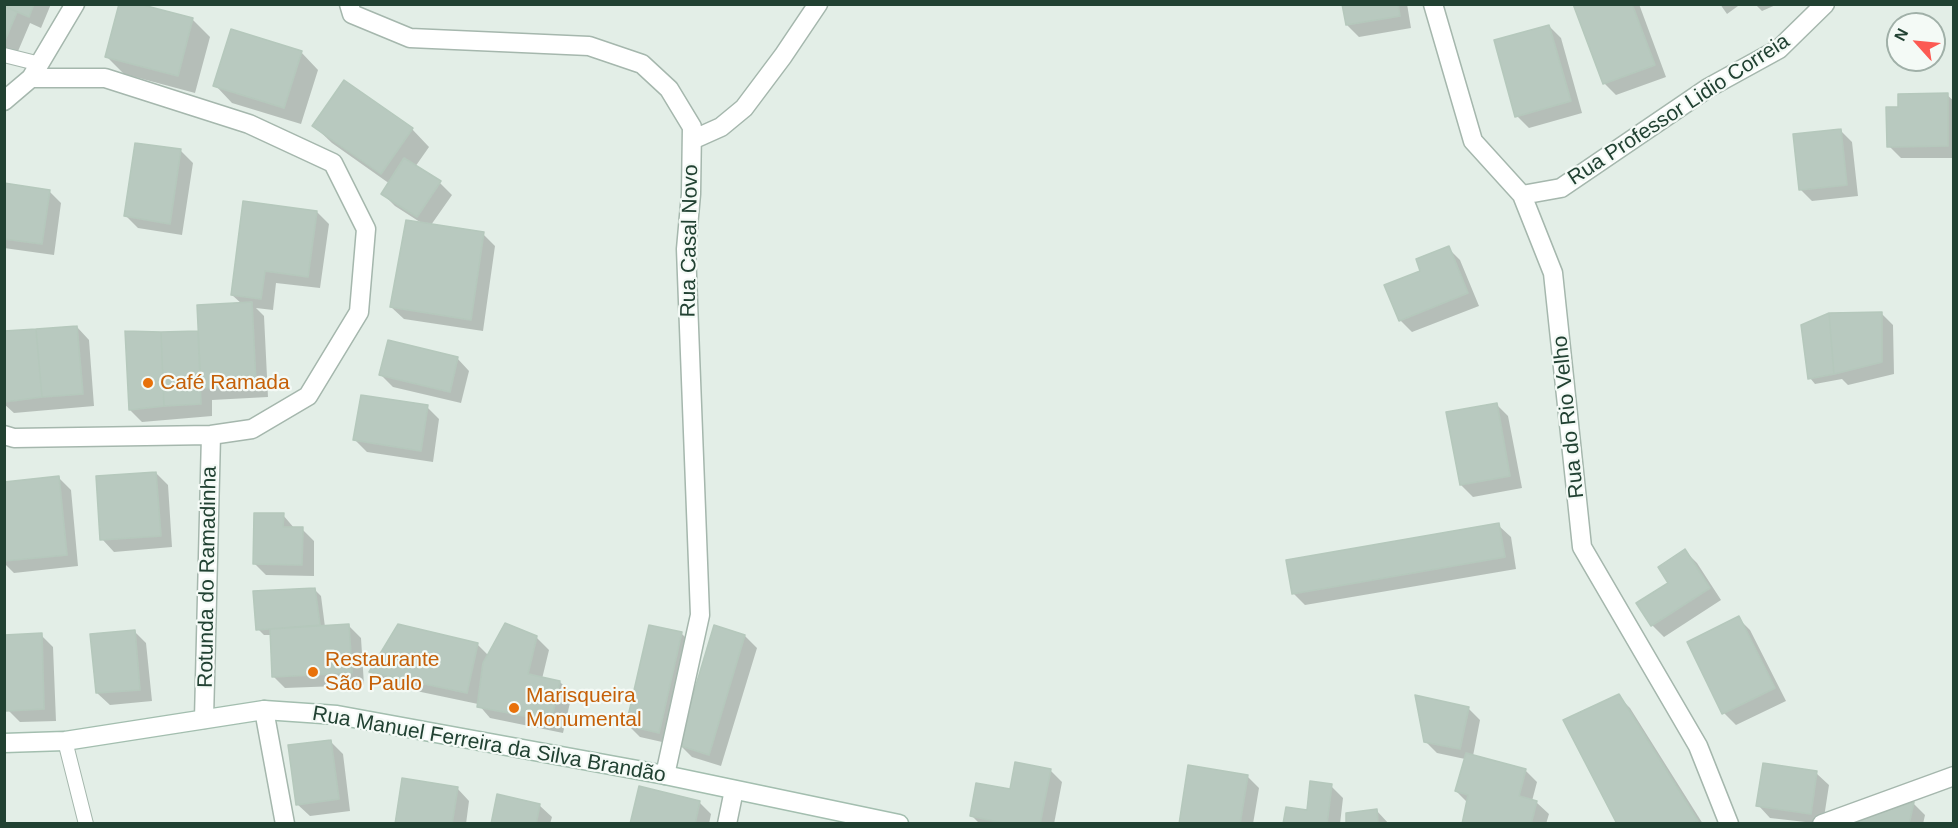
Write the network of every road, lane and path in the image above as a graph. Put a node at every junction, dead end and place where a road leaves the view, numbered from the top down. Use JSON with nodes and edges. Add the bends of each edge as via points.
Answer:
{"nodes":[{"id":1,"x":75,"y":4,"type":"edge"},
{"id":2,"x":349,"y":4,"type":"edge"},
{"id":3,"x":818,"y":4,"type":"edge"},
{"id":4,"x":1433,"y":4,"type":"edge"},
{"id":5,"x":1825,"y":4,"type":"edge"},
{"id":6,"x":4,"y":55,"type":"edge"},
{"id":7,"x":35,"y":71,"type":"junction"},
{"id":8,"x":4,"y":101,"type":"edge"},
{"id":9,"x":692,"y":140,"type":"junction"},
{"id":10,"x":1522,"y":195,"type":"junction"},
{"id":11,"x":4,"y":435,"type":"edge"},
{"id":12,"x":211,"y":435,"type":"junction"},
{"id":13,"x":264,"y":710,"type":"junction"},
{"id":14,"x":204,"y":719,"type":"junction"},
{"id":15,"x":65,"y":741,"type":"junction"},
{"id":16,"x":4,"y":743,"type":"edge"},
{"id":17,"x":665,"y":776,"type":"junction"},
{"id":18,"x":1953,"y":776,"type":"edge"},
{"id":19,"x":735,"y":790,"type":"junction"},
{"id":20,"x":86,"y":824,"type":"edge"},
{"id":21,"x":285,"y":824,"type":"edge"},
{"id":22,"x":727,"y":824,"type":"edge"},
{"id":23,"x":899,"y":824,"type":"edge"},
{"id":24,"x":1729,"y":824,"type":"edge"},
{"id":25,"x":1822,"y":824,"type":"edge"}],
"edges":[{"from":1,"to":7,"type":"street"},
{"from":2,"to":9,"type":"street","name":"Rua Casal Novo","via":[[352,14],[410,38],[589,46],[642,64],[669,89],[692,127]]},
{"from":3,"to":9,"type":"street","via":[[744,108],[721,127]]},
{"from":4,"to":10,"type":"street","name":"Rua do Rio Velho","via":[[1473,141]]},
{"from":5,"to":10,"type":"street","name":"Rua Professor Lidio Correia","via":[[1779,49],[1707,88],[1561,188]]},
{"from":6,"to":7,"type":"lane"},
{"from":7,"to":8,"type":"street"},
{"from":7,"to":12,"type":"street","name":"Rotunda do Ramadinha","via":[[105,78],[249,124],[333,163],[366,229],[358,312],[308,396],[252,429]]},
{"from":9,"to":17,"type":"street","name":"Rua Casal Novo","via":[[686,249],[700,615]]},
{"from":10,"to":24,"type":"street","name":"Rua do Rio Velho","via":[[1553,273],[1582,547],[1698,746]]},
{"from":11,"to":12,"type":"street","name":"Rotunda do Ramadinha"},
{"from":12,"to":14,"type":"street","name":"Rotunda do Ramadinha"},
{"from":13,"to":14,"type":"street","name":"Rua Manuel Ferreira da Silva Brandão"},
{"from":13,"to":17,"type":"street","name":"Rua Manuel Ferreira da Silva Brandão","via":[[337,715]]},
{"from":13,"to":21,"type":"street"},
{"from":14,"to":15,"type":"street","name":"Rua Manuel Ferreira da Silva Brandão"},
{"from":15,"to":16,"type":"street","name":"Rua Manuel Ferreira da Silva Brandão"},
{"from":15,"to":20,"type":"lane"},
{"from":17,"to":19,"type":"street","name":"Rua Manuel Ferreira da Silva Brandão"},
{"from":18,"to":25,"type":"street"},
{"from":19,"to":22,"type":"street"},
{"from":19,"to":23,"type":"street","name":"Rua Manuel Ferreira da Silva Brandão"}]}
